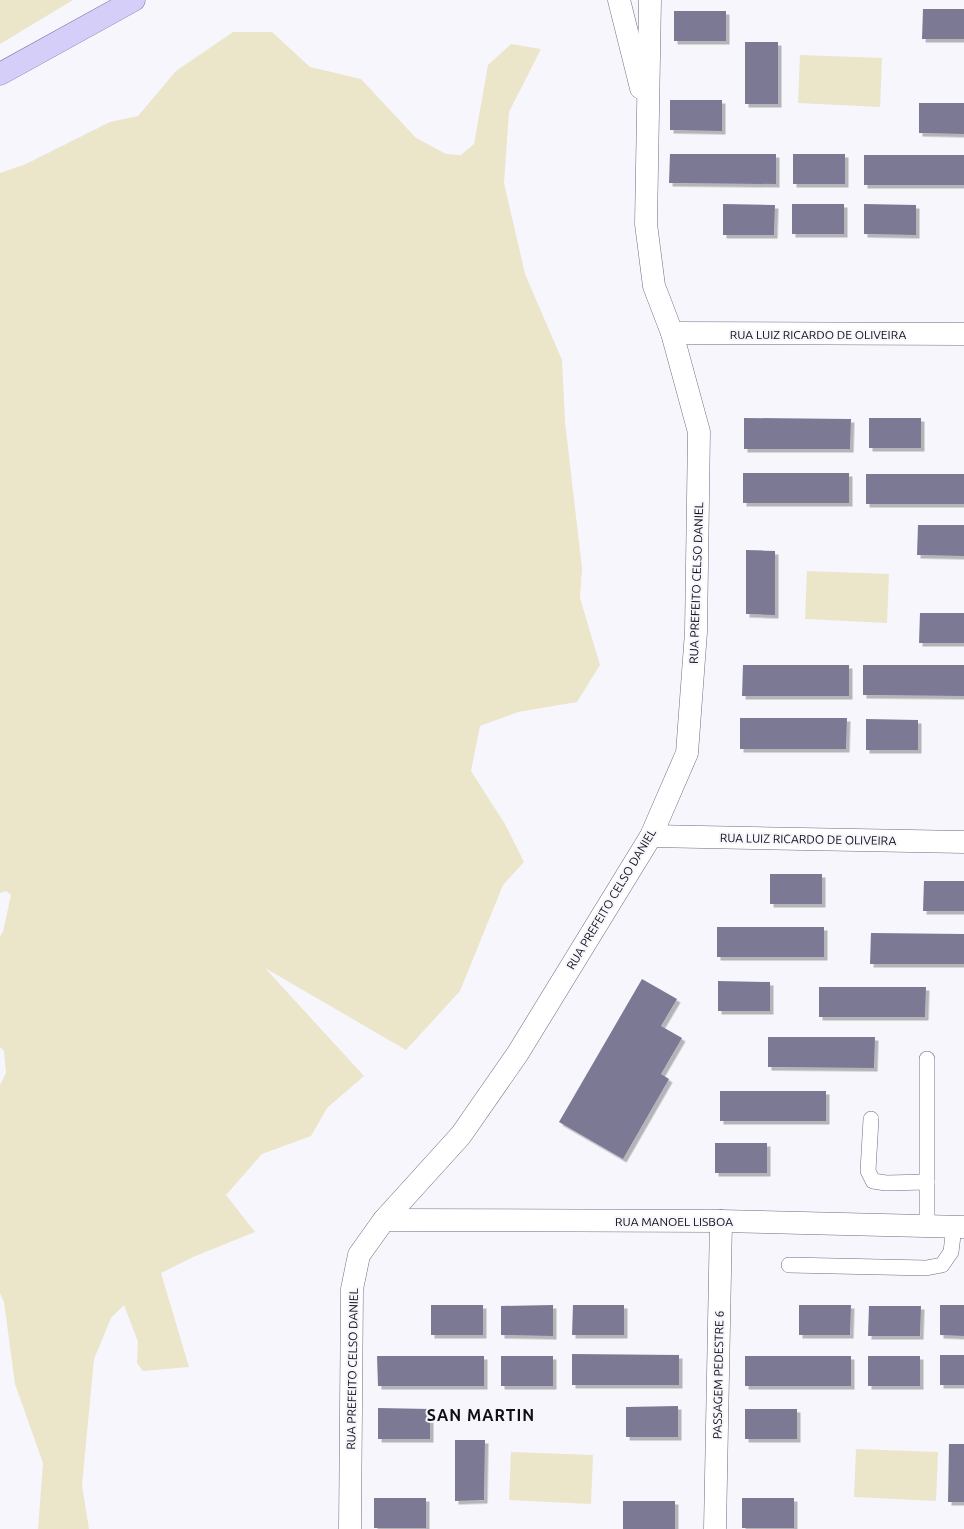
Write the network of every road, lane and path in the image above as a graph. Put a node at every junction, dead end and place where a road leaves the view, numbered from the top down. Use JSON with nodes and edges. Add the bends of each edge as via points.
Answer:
{"nodes":[{"id":1,"x":134,"y":0,"type":"edge"},
{"id":2,"x":619,"y":0,"type":"edge"},
{"id":3,"x":650,"y":0,"type":"edge"},
{"id":4,"x":0,"y":74,"type":"edge"},
{"id":5,"x":648,"y":118,"type":"junction"},
{"id":6,"x":672,"y":333,"type":"junction"},
{"id":7,"x":964,"y":334,"type":"edge"},
{"id":8,"x":651,"y":836,"type":"junction"},
{"id":9,"x":964,"y":842,"type":"edge"},
{"id":10,"x":927,"y":1059,"type":"dead end"},
{"id":11,"x":871,"y":1119,"type":"dead end"},
{"id":12,"x":927,"y":1182,"type":"junction"},
{"id":13,"x":384,"y":1220,"type":"junction"},
{"id":14,"x":722,"y":1221,"type":"junction"},
{"id":15,"x":927,"y":1226,"type":"junction"},
{"id":16,"x":959,"y":1227,"type":"edge"},
{"id":17,"x":789,"y":1265,"type":"dead end"},
{"id":18,"x":350,"y":1529,"type":"edge"},
{"id":19,"x":716,"y":1529,"type":"edge"}],
"edges":[{"from":1,"to":4,"type":"main road"},
{"from":2,"to":5,"type":"street","name":"RUA PREFEITO CELSO DANIEL"},
{"from":3,"to":5,"type":"street","name":"RUA PREFEITO CELSO DANIEL"},
{"from":5,"to":6,"type":"street","name":"RUA PREFEITO CELSO DANIEL","via":[[646,224],[654,286]]},
{"from":6,"to":7,"type":"street","name":"RUA LUIZ RICARDO DE OLIVEIRA"},
{"from":6,"to":8,"type":"street","name":"RUA PREFEITO CELSO DANIEL","via":[[699,432],[696,632],[687,752]]},
{"from":8,"to":9,"type":"street","name":"RUA LUIZ RICARDO DE OLIVEIRA"},
{"from":8,"to":13,"type":"street","name":"RUA PREFEITO CELSO DANIEL","via":[[518,1054],[461,1136]]},
{"from":10,"to":12,"type":"lane"},
{"from":11,"to":12,"type":"lane","via":[[868,1171],[873,1181]]},
{"from":12,"to":15,"type":"lane"},
{"from":13,"to":14,"type":"street","name":"RUA MANOEL LISBOA"},
{"from":13,"to":18,"type":"street","name":"RUA PREFEITO CELSO DANIEL","via":[[359,1255],[352,1289]]},
{"from":14,"to":15,"type":"street","name":"RUA MANOEL LISBOA"},
{"from":14,"to":19,"type":"street","name":"PASSAGEM PEDESTRE 6"},
{"from":15,"to":16,"type":"street","name":"RUA MANOEL LISBOA"},
{"from":16,"to":17,"type":"lane","via":[[952,1252],[942,1265],[926,1268]]}]}
